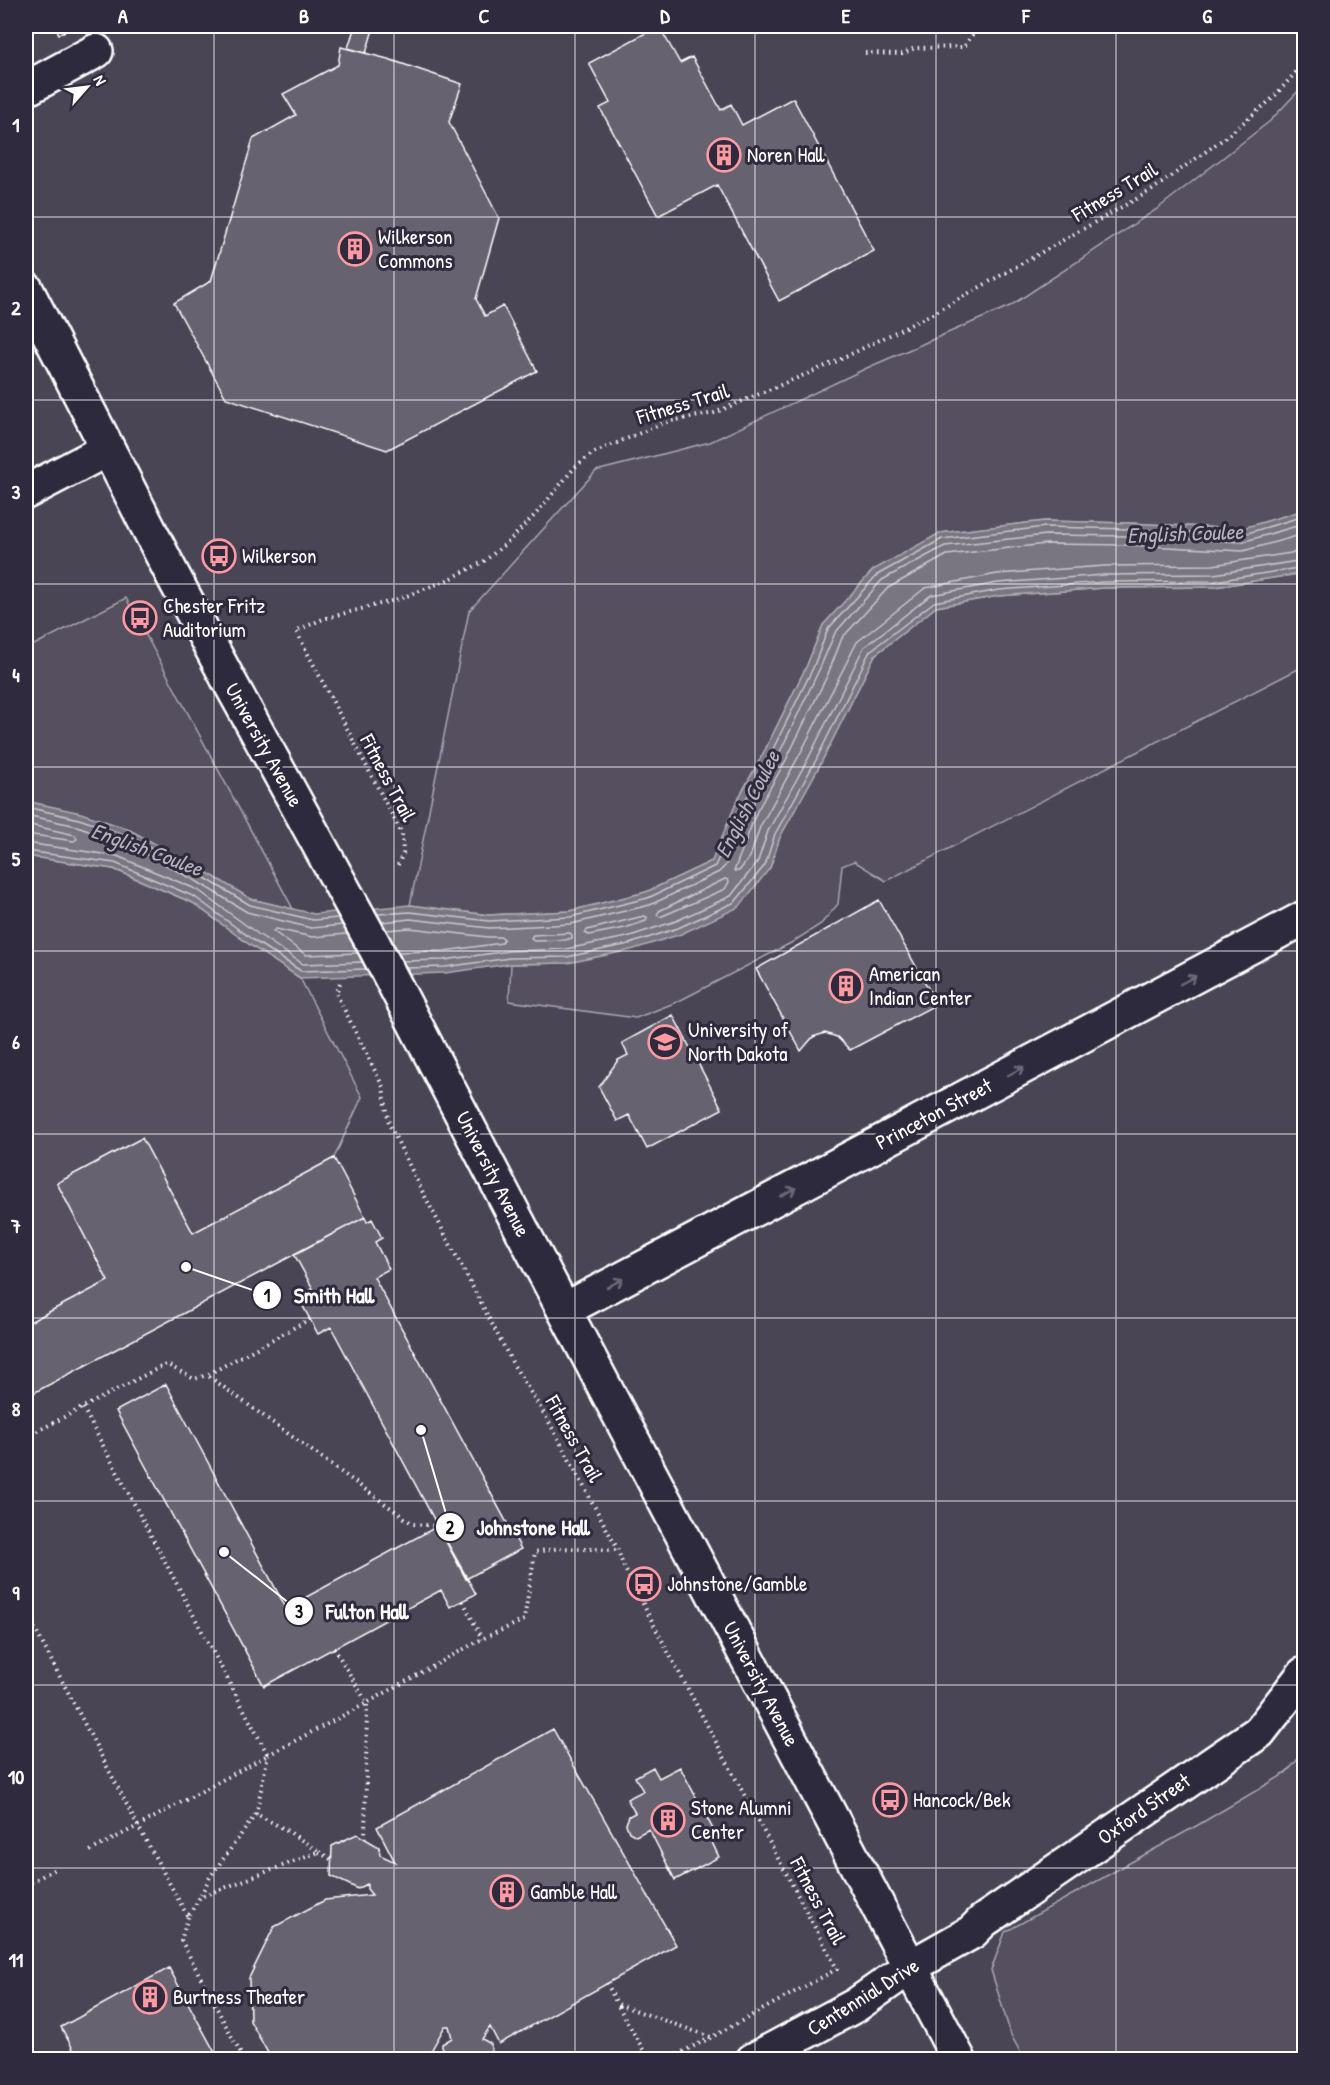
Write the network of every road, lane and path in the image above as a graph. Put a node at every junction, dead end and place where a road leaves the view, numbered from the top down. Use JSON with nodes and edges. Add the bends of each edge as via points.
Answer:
{"nodes":[{"id":1,"x":978,"y":26,"type":"edge"},
{"id":2,"x":96,"y":51,"type":"dead end"},
{"id":3,"x":865,"y":53,"type":"dead end"},
{"id":4,"x":1305,"y":63,"type":"edge"},
{"id":5,"x":26,"y":89,"type":"edge"},
{"id":6,"x":26,"y":289,"type":"edge"},
{"id":7,"x":108,"y":449,"type":"junction"},
{"id":8,"x":26,"y":492,"type":"edge"},
{"id":9,"x":398,"y":866,"type":"dead end"},
{"id":10,"x":1305,"y":918,"type":"edge"},
{"id":11,"x":340,"y":982,"type":"dead end"},
{"id":12,"x":564,"y":1310,"type":"junction"},
{"id":13,"x":310,"y":1319,"type":"dead end"},
{"id":14,"x":207,"y":1375,"type":"junction"},
{"id":15,"x":83,"y":1408,"type":"junction"},
{"id":16,"x":26,"y":1437,"type":"edge"},
{"id":17,"x":438,"y":1526,"type":"dead end"},
{"id":18,"x":618,"y":1550,"type":"junction"},
{"id":19,"x":463,"y":1600,"type":"dead end"},
{"id":20,"x":26,"y":1612,"type":"edge"},
{"id":21,"x":482,"y":1639,"type":"junction"},
{"id":22,"x":334,"y":1648,"type":"dead end"},
{"id":23,"x":1305,"y":1674,"type":"edge"},
{"id":24,"x":367,"y":1703,"type":"junction"},
{"id":25,"x":268,"y":1755,"type":"junction"},
{"id":26,"x":256,"y":1814,"type":"junction"},
{"id":27,"x":138,"y":1826,"type":"junction"},
{"id":28,"x":365,"y":1839,"type":"dead end"},
{"id":29,"x":90,"y":1851,"type":"dead end"},
{"id":30,"x":319,"y":1852,"type":"junction"},
{"id":31,"x":332,"y":1860,"type":"dead end"},
{"id":32,"x":56,"y":1869,"type":"dead end"},
{"id":33,"x":26,"y":1885,"type":"edge"},
{"id":34,"x":200,"y":1898,"type":"junction"},
{"id":35,"x":188,"y":1917,"type":"junction"},
{"id":36,"x":972,"y":1932,"type":"joint"},
{"id":37,"x":910,"y":1966,"type":"junction"},
{"id":38,"x":607,"y":1983,"type":"dead end"},
{"id":39,"x":617,"y":2004,"type":"junction"},
{"id":40,"x":712,"y":2037,"type":"junction"},
{"id":41,"x":244,"y":2060,"type":"edge"},
{"id":42,"x":649,"y":2060,"type":"edge"},
{"id":43,"x":666,"y":2060,"type":"edge"},
{"id":44,"x":753,"y":2060,"type":"edge"},
{"id":45,"x":959,"y":2060,"type":"edge"}],
"edges":[{"from":1,"to":3,"type":"path","via":[[964,47],[915,48],[902,54]]},
{"from":2,"to":5,"type":"street"},
{"from":4,"to":9,"type":"path","name":"Fitness Trail","via":[[1273,98],[1226,137],[1141,196],[934,313],[835,362],[714,412],[666,422],[593,453],[575,466],[535,515],[483,562],[399,599],[323,620],[296,632],[402,834],[403,853]]},
{"from":6,"to":7,"type":"street","name":"University Avenue"},
{"from":7,"to":8,"type":"street"},
{"from":7,"to":12,"type":"street","name":"University Avenue","bridge":true},
{"from":12,"to":10,"type":"street","name":"Princeton Street","one_way":true},
{"from":11,"to":18,"type":"path","name":"Fitness Trail","via":[[336,993],[383,1087],[389,1125],[513,1364]]},
{"from":12,"to":37,"type":"street","name":"University Avenue"},
{"from":13,"to":14,"type":"path"},
{"from":14,"to":15,"type":"path","via":[[194,1379],[166,1364]]},
{"from":14,"to":17,"type":"path","via":[[413,1524]]},
{"from":15,"to":16,"type":"path"},
{"from":15,"to":25,"type":"path"},
{"from":18,"to":21,"type":"path","via":[[560,1548],[535,1552],[524,1620]]},
{"from":18,"to":40,"type":"path","name":"Fitness Trail","via":[[837,1969]]},
{"from":19,"to":21,"type":"path"},
{"from":20,"to":27,"type":"path"},
{"from":21,"to":24,"type":"path"},
{"from":22,"to":24,"type":"path"},
{"from":23,"to":36,"type":"street","name":"Oxford Street","via":[[1259,1732],[1002,1907]]},
{"from":24,"to":25,"type":"path"},
{"from":24,"to":28,"type":"path"},
{"from":25,"to":26,"type":"path"},
{"from":25,"to":27,"type":"path"},
{"from":26,"to":30,"type":"path"},
{"from":26,"to":34,"type":"path","via":[[210,1877]]},
{"from":27,"to":29,"type":"path"},
{"from":27,"to":35,"type":"path"},
{"from":30,"to":31,"type":"path"},
{"from":30,"to":34,"type":"path"},
{"from":32,"to":33,"type":"path"},
{"from":34,"to":35,"type":"path"},
{"from":35,"to":41,"type":"path","via":[[181,1940]]},
{"from":36,"to":37,"type":"street","name":"Centennial Drive"},
{"from":37,"to":44,"type":"street","name":"Centennial Drive","via":[[856,2005]]},
{"from":37,"to":45,"type":"street","name":"University Avenue"},
{"from":38,"to":39,"type":"path"},
{"from":39,"to":40,"type":"path"},
{"from":39,"to":42,"type":"path"},
{"from":40,"to":43,"type":"path"}]}
